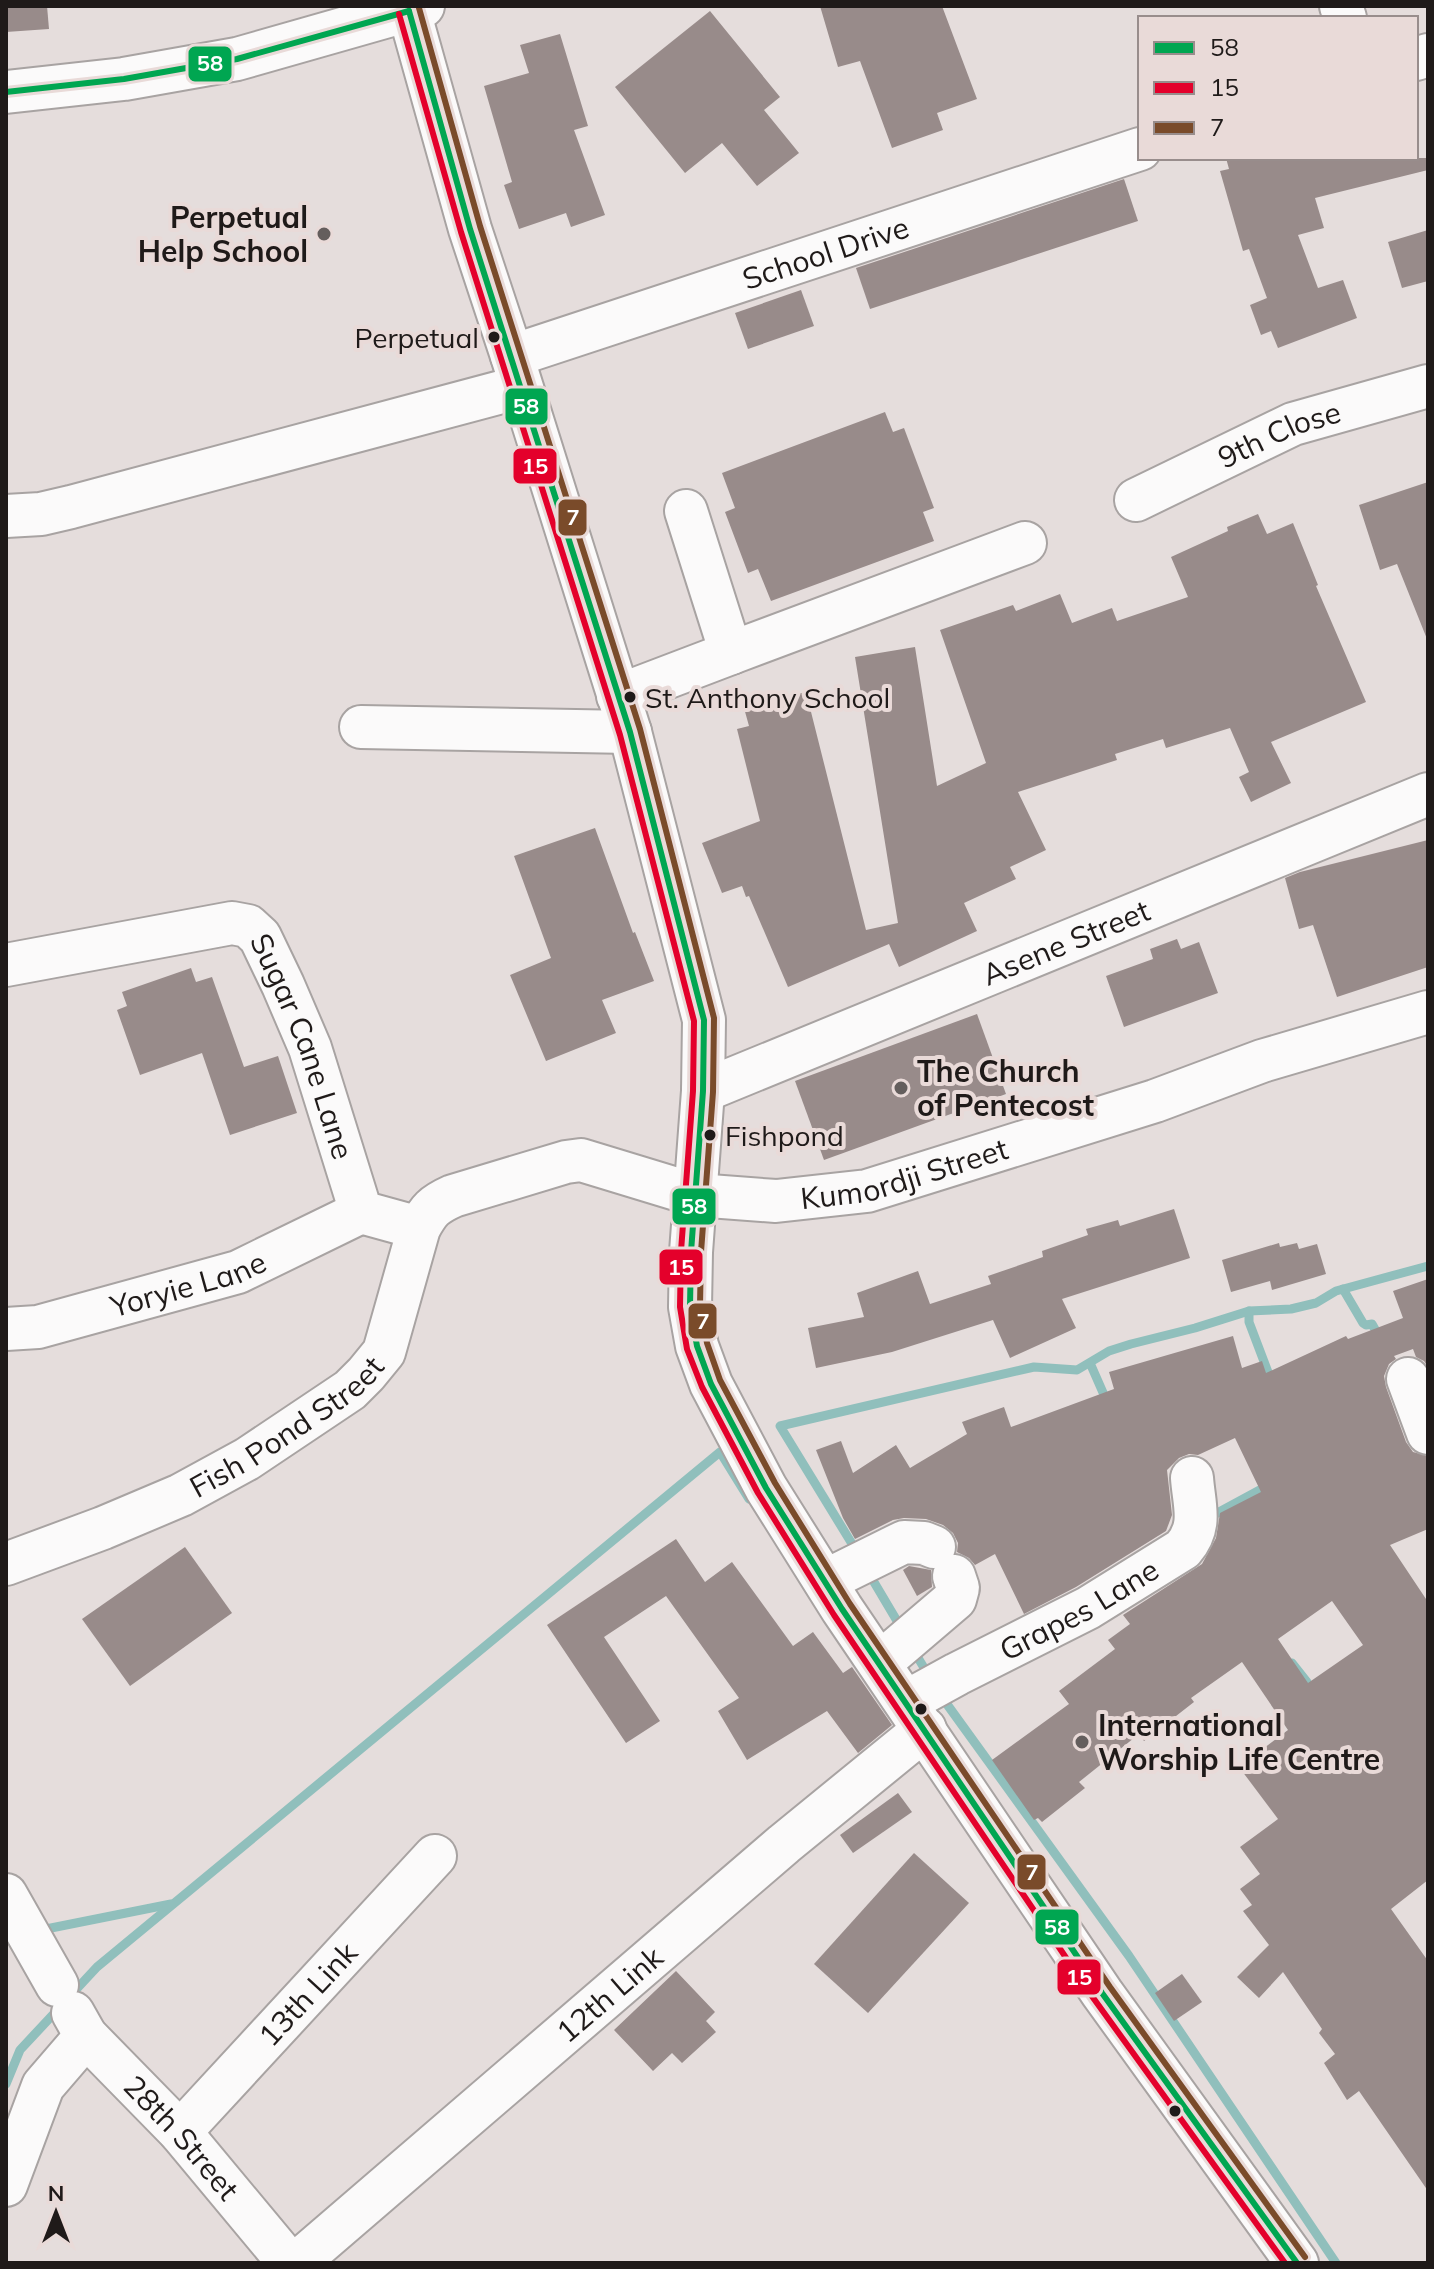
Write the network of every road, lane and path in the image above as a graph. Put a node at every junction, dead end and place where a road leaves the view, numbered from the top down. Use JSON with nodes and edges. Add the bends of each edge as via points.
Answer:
{"nodes":[{"id":1,"x":416,"y":8,"type":"edge"},
{"id":2,"x":6,"y":92,"type":"edge"},
{"id":3,"x":1138,"y":150,"type":"edge"},
{"id":4,"x":516,"y":372,"type":"junction"},
{"id":5,"x":1428,"y":386,"type":"edge"},
{"id":6,"x":1136,"y":500,"type":"dead end"},
{"id":7,"x":686,"y":511,"type":"dead end"},
{"id":8,"x":6,"y":516,"type":"edge"},
{"id":9,"x":1025,"y":543,"type":"dead end"},
{"id":10,"x":731,"y":653,"type":"junction"},
{"id":11,"x":624,"y":714,"type":"junction"},
{"id":12,"x":361,"y":727,"type":"dead end"},
{"id":13,"x":1428,"y":794,"type":"edge"},
{"id":14,"x":6,"y":965,"type":"edge"},
{"id":15,"x":1428,"y":1012,"type":"edge"},
{"id":16,"x":703,"y":1091,"type":"junction"},
{"id":17,"x":696,"y":1195,"type":"junction"},
{"id":18,"x":361,"y":1212,"type":"junction"},
{"id":19,"x":419,"y":1228,"type":"junction"},
{"id":20,"x":6,"y":1329,"type":"edge"},
{"id":21,"x":1408,"y":1379,"type":"dead end"},
{"id":22,"x":1428,"y":1433,"type":"edge"},
{"id":23,"x":1192,"y":1478,"type":"dead end"},
{"id":24,"x":6,"y":1564,"type":"edge"},
{"id":25,"x":825,"y":1581,"type":"junction"},
{"id":26,"x":880,"y":1663,"type":"junction"},
{"id":27,"x":916,"y":1716,"type":"junction"},
{"id":28,"x":435,"y":1856,"type":"dead end"},
{"id":29,"x":6,"y":1895,"type":"edge"},
{"id":30,"x":72,"y":2011,"type":"junction"},
{"id":31,"x":180,"y":2132,"type":"junction"},
{"id":32,"x":6,"y":2185,"type":"edge"},
{"id":33,"x":289,"y":2263,"type":"edge"},
{"id":34,"x":297,"y":2263,"type":"edge"},
{"id":35,"x":1297,"y":2263,"type":"edge"}],
"edges":[{"from":1,"to":2,"type":"street","via":[[237,59]]},
{"from":1,"to":4,"type":"street","via":[[470,229]]},
{"from":3,"to":4,"type":"street","name":"School Drive"},
{"from":4,"to":8,"type":"street","name":"School Drive","via":[[71,507]]},
{"from":4,"to":11,"type":"street"},
{"from":5,"to":6,"type":"street","name":"9th Close","via":[[1293,424]]},
{"from":7,"to":10,"type":"street"},
{"from":9,"to":10,"type":"street"},
{"from":10,"to":11,"type":"street"},
{"from":11,"to":12,"type":"street"},
{"from":11,"to":16,"type":"street","via":[[704,1020]]},
{"from":13,"to":16,"type":"street","name":"Asene Street"},
{"from":14,"to":18,"type":"street","name":"Sugar Cane Lane","via":[[232,923],[248,926],[260,937],[310,1048]]},
{"from":15,"to":17,"type":"street","name":"Kumordji Street","via":[[867,1191],[776,1201]]},
{"from":16,"to":17,"type":"street"},
{"from":17,"to":19,"type":"street","name":"Fish Pond Street","via":[[581,1160],[453,1196],[437,1203]]},
{"from":17,"to":25,"type":"street","via":[[690,1307],[697,1346],[711,1384],[766,1488]]},
{"from":18,"to":19,"type":"street"},
{"from":18,"to":20,"type":"street","name":"Yoryie Lane","via":[[238,1272],[38,1327]]},
{"from":19,"to":24,"type":"street","name":"Fish Pond Street","via":[[384,1352],[350,1390],[247,1459],[181,1495]]},
{"from":21,"to":22,"type":"street"},
{"from":23,"to":27,"type":"street","name":"Grapes Lane","via":[[1196,1529],[1183,1549]]},
{"from":25,"to":26,"type":"street"},
{"from":25,"to":26,"type":"street","via":[[904,1542],[924,1543],[944,1562],[958,1588],[955,1599]]},
{"from":26,"to":27,"type":"street"},
{"from":27,"to":34,"type":"street","name":"12th Link","via":[[784,1844]]},
{"from":27,"to":35,"type":"street","via":[[1102,1993]]},
{"from":28,"to":31,"type":"street","name":"13th Link"},
{"from":29,"to":30,"type":"street","name":"28th Street"},
{"from":30,"to":31,"type":"street","name":"28th Street"},
{"from":30,"to":32,"type":"street"},
{"from":31,"to":33,"type":"street","name":"28th Street"}]}
